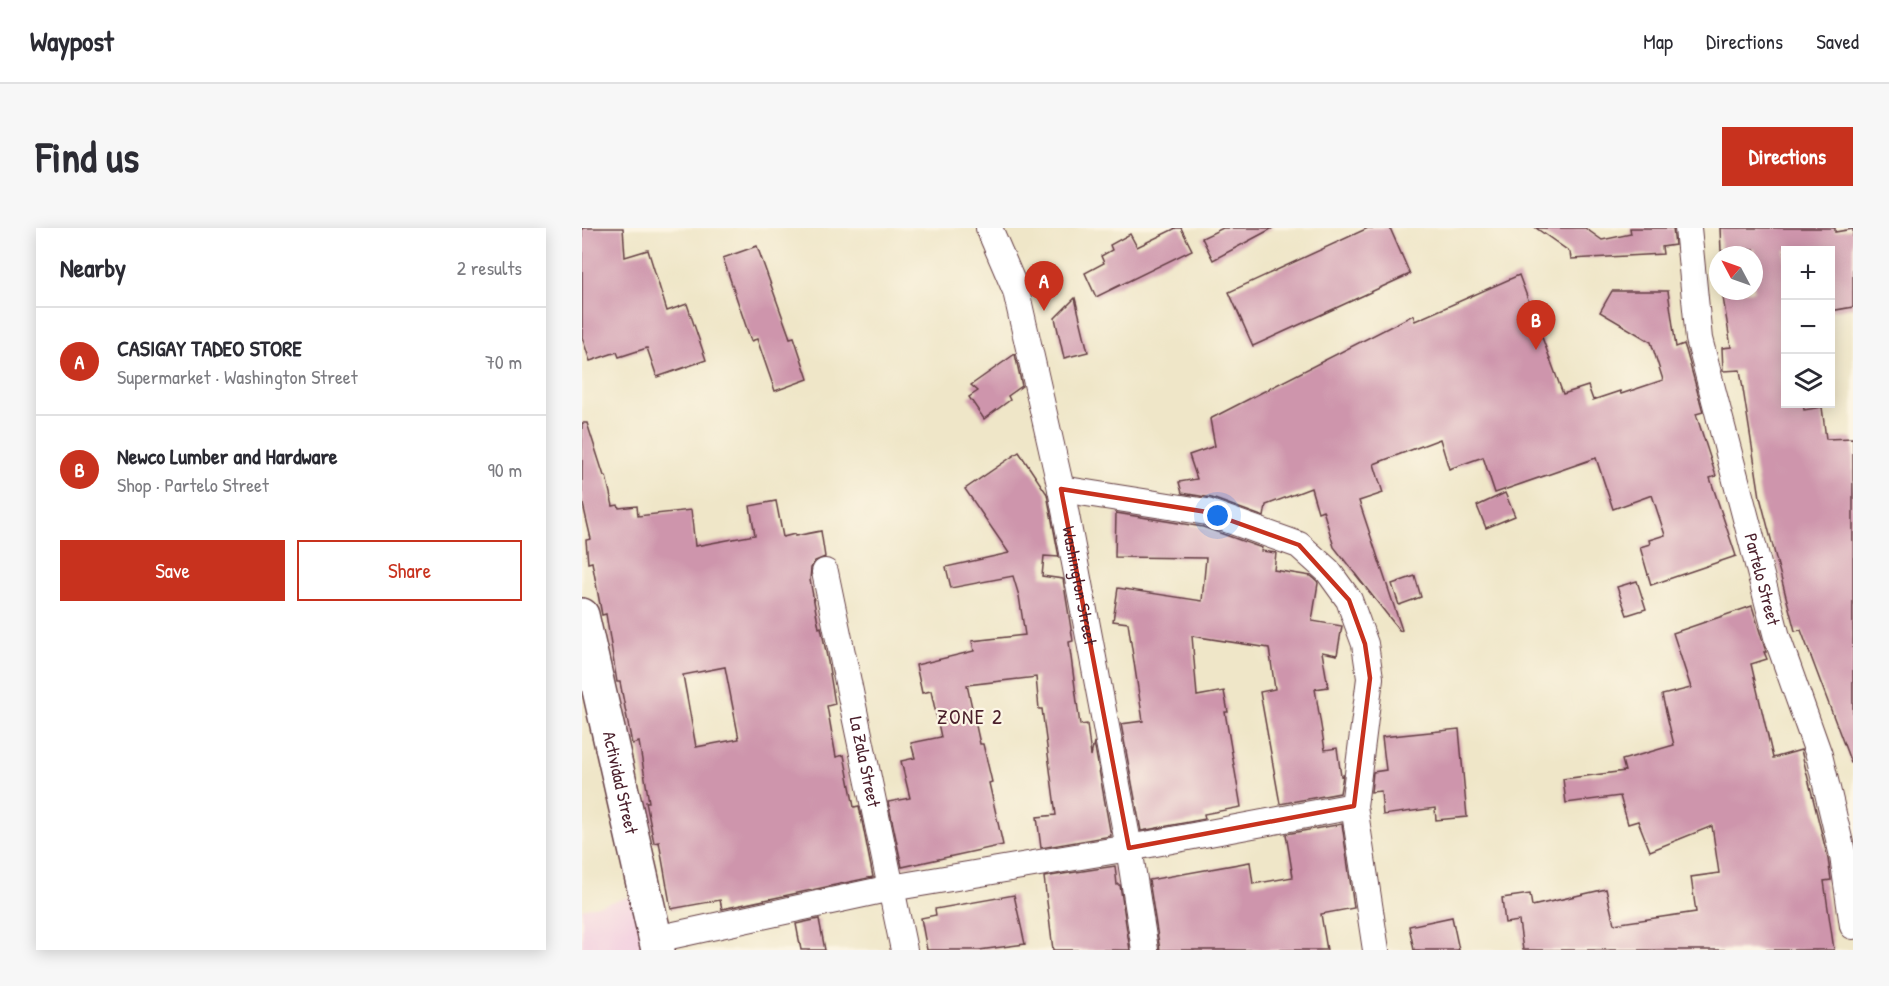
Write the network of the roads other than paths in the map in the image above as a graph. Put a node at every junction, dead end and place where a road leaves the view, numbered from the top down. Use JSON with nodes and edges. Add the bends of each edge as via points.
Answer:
{"nodes":[{"id":1,"x":989,"y":228,"type":"edge"},
{"id":2,"x":1688,"y":228,"type":"edge"},
{"id":3,"x":1061,"y":489,"type":"junction"},
{"id":4,"x":825,"y":572,"type":"dead end"},
{"id":5,"x":582,"y":615,"type":"edge"},
{"id":6,"x":1354,"y":806,"type":"junction"},
{"id":7,"x":1129,"y":848,"type":"junction"},
{"id":8,"x":891,"y":888,"type":"junction"},
{"id":9,"x":1853,"y":926,"type":"edge"},
{"id":10,"x":657,"y":945,"type":"edge"},
{"id":11,"x":904,"y":950,"type":"edge"},
{"id":12,"x":1145,"y":950,"type":"edge"},
{"id":13,"x":1376,"y":950,"type":"edge"}],
"edges":[{"from":1,"to":3,"type":"street","name":"Washington Street","via":[[1016,291]]},
{"from":2,"to":9,"type":"street","name":"Partelo Street","via":[[1699,339],[1777,637],[1819,755],[1843,856]]},
{"from":3,"to":6,"type":"street","via":[[1208,512],[1299,545],[1328,571],[1349,600],[1365,644],[1370,678]]},
{"from":3,"to":7,"type":"street","name":"Washington Street"},
{"from":4,"to":8,"type":"street","name":"La Zala Street"},
{"from":5,"to":10,"type":"street","name":"Actividad Street"},
{"from":6,"to":7,"type":"street"},
{"from":6,"to":13,"type":"street"},
{"from":7,"to":8,"type":"street"},
{"from":7,"to":12,"type":"street","name":"Washington Street"},
{"from":8,"to":10,"type":"street"},
{"from":8,"to":11,"type":"street","name":"La Zala Street"}]}
